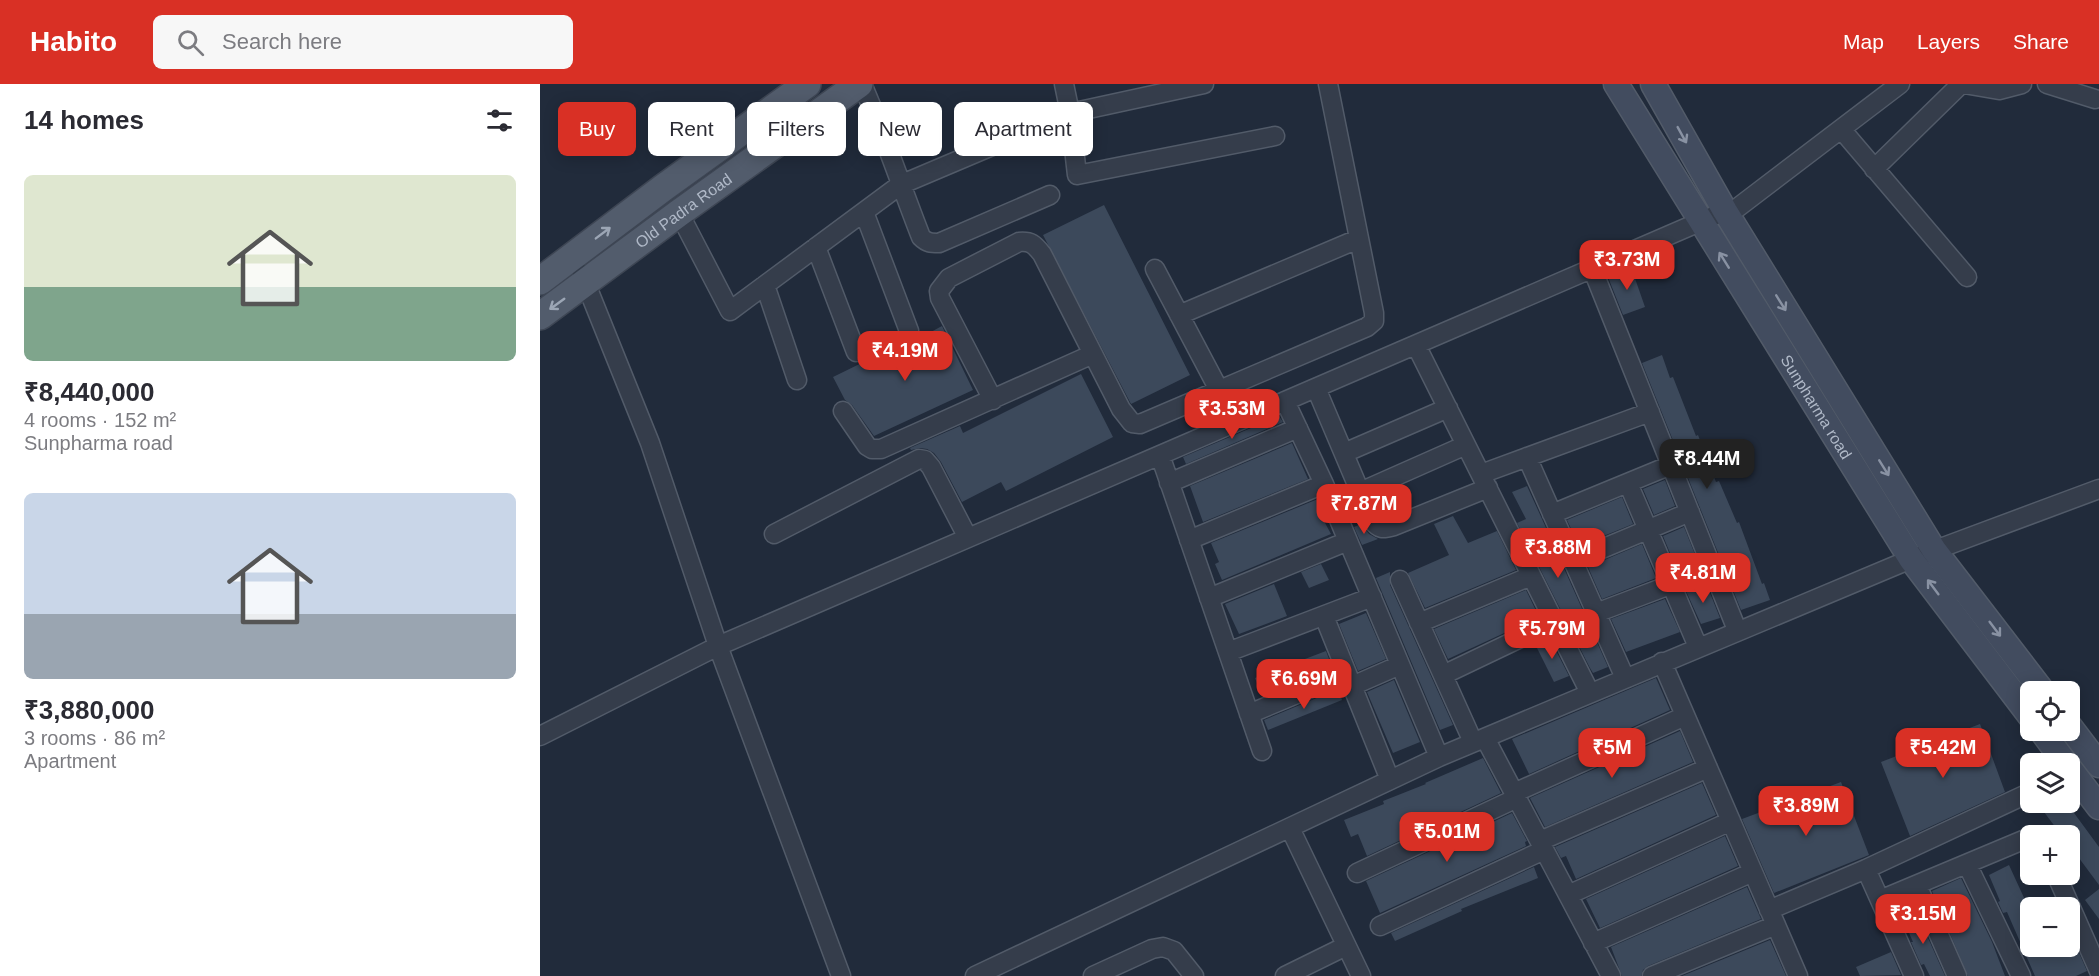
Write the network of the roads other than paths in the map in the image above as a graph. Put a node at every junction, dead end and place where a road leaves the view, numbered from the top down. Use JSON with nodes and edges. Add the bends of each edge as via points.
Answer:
{"nodes":[{"id":1,"x":807,"y":84,"type":"edge"},
{"id":2,"x":860,"y":84,"type":"edge"},
{"id":3,"x":1064,"y":84,"type":"edge"},
{"id":4,"x":1204,"y":84,"type":"edge"},
{"id":5,"x":1328,"y":84,"type":"edge"},
{"id":6,"x":1616,"y":84,"type":"edge"},
{"id":7,"x":1653,"y":84,"type":"edge"},
{"id":8,"x":1900,"y":84,"type":"edge"},
{"id":9,"x":1962,"y":84,"type":"edge"},
{"id":10,"x":2022,"y":84,"type":"edge"},
{"id":11,"x":2047,"y":84,"type":"edge"},
{"id":12,"x":2095,"y":99,"type":"dead end"},
{"id":13,"x":1068,"y":102,"type":"edge"},
{"id":14,"x":1093,"y":108,"type":"edge"},
{"id":15,"x":1841,"y":129,"type":"junction"},
{"id":16,"x":1275,"y":136,"type":"dead end"},
{"id":17,"x":968,"y":156,"type":"edge"},
{"id":18,"x":1075,"y":156,"type":"edge"},
{"id":19,"x":1874,"y":169,"type":"junction"},
{"id":20,"x":900,"y":185,"type":"junction"},
{"id":21,"x":1050,"y":195,"type":"dead end"},
{"id":22,"x":864,"y":212,"type":"junction"},
{"id":23,"x":679,"y":213,"type":"junction"},
{"id":24,"x":1726,"y":213,"type":"junction"},
{"id":25,"x":1700,"y":221,"type":"junction"},
{"id":26,"x":1359,"y":239,"type":"junction"},
{"id":27,"x":816,"y":247,"type":"junction"},
{"id":28,"x":573,"y":256,"type":"junction"},
{"id":29,"x":1592,"y":268,"type":"junction"},
{"id":30,"x":1155,"y":269,"type":"dead end"},
{"id":31,"x":1967,"y":277,"type":"dead end"},
{"id":32,"x":540,"y":281,"type":"edge"},
{"id":33,"x":586,"y":282,"type":"junction"},
{"id":34,"x":765,"y":285,"type":"junction"},
{"id":35,"x":1179,"y":315,"type":"junction"},
{"id":36,"x":540,"y":316,"type":"edge"},
{"id":37,"x":909,"y":331,"type":"dead end"},
{"id":38,"x":1416,"y":345,"type":"junction"},
{"id":39,"x":856,"y":352,"type":"dead end"},
{"id":40,"x":1093,"y":354,"type":"junction"},
{"id":41,"x":797,"y":380,"type":"dead end"},
{"id":42,"x":1316,"y":388,"type":"junction"},
{"id":43,"x":1219,"y":390,"type":"junction"},
{"id":44,"x":993,"y":400,"type":"junction"},
{"id":45,"x":1285,"y":401,"type":"junction"},
{"id":46,"x":1448,"y":408,"type":"junction"},
{"id":47,"x":843,"y":411,"type":"dead end"},
{"id":48,"x":1650,"y":412,"type":"junction"},
{"id":49,"x":1298,"y":428,"type":"junction"},
{"id":50,"x":1466,"y":445,"type":"junction"},
{"id":51,"x":1344,"y":453,"type":"junction"},
{"id":52,"x":1160,"y":455,"type":"junction"},
{"id":53,"x":1527,"y":457,"type":"junction"},
{"id":54,"x":1671,"y":465,"type":"junction"},
{"id":55,"x":1484,"y":481,"type":"junction"},
{"id":56,"x":1169,"y":483,"type":"junction"},
{"id":57,"x":1628,"y":483,"type":"junction"},
{"id":58,"x":1324,"y":484,"type":"junction"},
{"id":59,"x":2099,"y":489,"type":"edge"},
{"id":60,"x":1360,"y":492,"type":"junction"},
{"id":61,"x":1690,"y":512,"type":"junction"},
{"id":62,"x":1552,"y":514,"type":"junction"},
{"id":63,"x":1648,"y":529,"type":"junction"},
{"id":64,"x":774,"y":534,"type":"dead end"},
{"id":65,"x":968,"y":538,"type":"junction"},
{"id":66,"x":1189,"y":540,"type":"junction"},
{"id":67,"x":1348,"y":541,"type":"junction"},
{"id":68,"x":1934,"y":550,"type":"junction"},
{"id":69,"x":1911,"y":558,"type":"junction"},
{"id":70,"x":1573,"y":561,"type":"junction"},
{"id":71,"x":1712,"y":569,"type":"junction"},
{"id":72,"x":1531,"y":576,"type":"junction"},
{"id":73,"x":1400,"y":580,"type":"dead end"},
{"id":74,"x":1672,"y":584,"type":"junction"},
{"id":75,"x":1372,"y":597,"type":"junction"},
{"id":76,"x":1209,"y":598,"type":"junction"},
{"id":77,"x":1596,"y":613,"type":"junction"},
{"id":78,"x":1324,"y":616,"type":"junction"},
{"id":79,"x":1554,"y":622,"type":"junction"},
{"id":80,"x":1419,"y":624,"type":"junction"},
{"id":81,"x":1737,"y":630,"type":"junction"},
{"id":82,"x":718,"y":646,"type":"junction"},
{"id":83,"x":1698,"y":647,"type":"junction"},
{"id":84,"x":1228,"y":652,"type":"junction"},
{"id":85,"x":1662,"y":662,"type":"junction"},
{"id":86,"x":1401,"y":665,"type":"junction"},
{"id":87,"x":1443,"y":675,"type":"junction"},
{"id":88,"x":1625,"y":678,"type":"junction"},
{"id":89,"x":1349,"y":680,"type":"junction"},
{"id":90,"x":2035,"y":681,"type":"edge"},
{"id":91,"x":1590,"y":693,"type":"junction"},
{"id":92,"x":2020,"y":702,"type":"edge"},
{"id":93,"x":1249,"y":714,"type":"junction"},
{"id":94,"x":1685,"y":716,"type":"junction"},
{"id":95,"x":540,"y":736,"type":"edge"},
{"id":96,"x":1479,"y":740,"type":"junction"},
{"id":97,"x":2080,"y":740,"type":"edge"},
{"id":98,"x":1262,"y":751,"type":"dead end"},
{"id":99,"x":1439,"y":757,"type":"junction"},
{"id":100,"x":2099,"y":765,"type":"edge"},
{"id":101,"x":1708,"y":768,"type":"junction"},
{"id":102,"x":1390,"y":780,"type":"junction"},
{"id":103,"x":2080,"y":783,"type":"edge"},
{"id":104,"x":1515,"y":795,"type":"junction"},
{"id":105,"x":2020,"y":797,"type":"edge"},
{"id":106,"x":2099,"y":807,"type":"edge"},
{"id":107,"x":1731,"y":821,"type":"junction"},
{"id":108,"x":1290,"y":828,"type":"junction"},
{"id":109,"x":2020,"y":841,"type":"edge"},
{"id":110,"x":1542,"y":845,"type":"junction"},
{"id":111,"x":1967,"y":864,"type":"junction"},
{"id":112,"x":1866,"y":869,"type":"junction"},
{"id":113,"x":1753,"y":872,"type":"junction"},
{"id":114,"x":1357,"y":873,"type":"dead end"},
{"id":115,"x":1917,"y":885,"type":"junction"},
{"id":116,"x":2061,"y":885,"type":"edge"},
{"id":117,"x":1568,"y":895,"type":"junction"},
{"id":118,"x":1880,"y":900,"type":"junction"},
{"id":119,"x":1773,"y":918,"type":"junction"},
{"id":120,"x":1380,"y":926,"type":"dead end"},
{"id":121,"x":1593,"y":943,"type":"junction"},
{"id":122,"x":1346,"y":946,"type":"junction"},
{"id":123,"x":2099,"y":971,"type":"edge"},
{"id":124,"x":841,"y":976,"type":"edge"},
{"id":125,"x":975,"y":976,"type":"edge"},
{"id":126,"x":1093,"y":976,"type":"edge"},
{"id":127,"x":1194,"y":976,"type":"edge"},
{"id":128,"x":1285,"y":976,"type":"edge"},
{"id":129,"x":1361,"y":976,"type":"edge"},
{"id":130,"x":1611,"y":976,"type":"edge"},
{"id":131,"x":1652,"y":976,"type":"edge"},
{"id":132,"x":1798,"y":976,"type":"edge"},
{"id":133,"x":1914,"y":976,"type":"edge"},
{"id":134,"x":1957,"y":976,"type":"edge"},
{"id":135,"x":2021,"y":976,"type":"edge"}],
"edges":[{"from":28,"to":1,"type":"main road","name":"Old Padra Road","one_way":true},
{"from":2,"to":20,"type":"street"},
{"from":2,"to":23,"type":"main road","name":"Old Padra Road"},
{"from":3,"to":13,"type":"street"},
{"from":4,"to":14,"type":"street"},
{"from":5,"to":26,"type":"street"},
{"from":6,"to":25,"type":"street","name":"Sunpharma road"},
{"from":7,"to":24,"type":"street","name":"Sunpharma road","one_way":true},
{"from":8,"to":15,"type":"street"},
{"from":9,"to":10,"type":"street","via":[[1999,90]]},
{"from":9,"to":19,"type":"street"},
{"from":11,"to":12,"type":"street"},
{"from":15,"to":19,"type":"street"},
{"from":15,"to":24,"type":"street"},
{"from":16,"to":18,"type":"street","via":[[1077,175]]},
{"from":17,"to":20,"type":"street"},
{"from":19,"to":31,"type":"street"},
{"from":20,"to":21,"type":"street","via":[[921,237],[930,243],[939,243]]},
{"from":20,"to":22,"type":"street"},
{"from":22,"to":27,"type":"street"},
{"from":22,"to":37,"type":"street"},
{"from":23,"to":33,"type":"main road","name":"Old Padra Road"},
{"from":23,"to":34,"type":"street","via":[[730,311]]},
{"from":24,"to":25,"type":"street"},
{"from":24,"to":68,"type":"street","name":"Sunpharma road","one_way":true},
{"from":25,"to":29,"type":"street"},
{"from":69,"to":25,"type":"street","name":"Sunpharma road","one_way":true},
{"from":26,"to":35,"type":"street"},
{"from":26,"to":43,"type":"street","via":[[1374,321]]},
{"from":27,"to":34,"type":"street"},
{"from":27,"to":39,"type":"street"},
{"from":28,"to":32,"type":"main road","name":"Old Padra Road"},
{"from":28,"to":33,"type":"street"},
{"from":29,"to":38,"type":"street"},
{"from":29,"to":48,"type":"street"},
{"from":30,"to":35,"type":"street"},
{"from":33,"to":36,"type":"main road","name":"Old Padra Road","one_way":true},
{"from":33,"to":82,"type":"street","via":[[650,443]]},
{"from":34,"to":41,"type":"street"},
{"from":35,"to":43,"type":"street"},
{"from":38,"to":42,"type":"street"},
{"from":38,"to":46,"type":"street"},
{"from":40,"to":43,"type":"street","via":[[1132,423],[1140,424]]},
{"from":40,"to":44,"type":"street"},
{"from":40,"to":44,"type":"street","via":[[1042,254],[1029,241],[1019,242],[949,278],[939,291]]},
{"from":42,"to":45,"type":"street"},
{"from":42,"to":51,"type":"street"},
{"from":44,"to":47,"type":"street","via":[[881,449],[867,446]]},
{"from":45,"to":49,"type":"street"},
{"from":45,"to":52,"type":"street"},
{"from":46,"to":50,"type":"street"},
{"from":46,"to":51,"type":"street"},
{"from":48,"to":53,"type":"street"},
{"from":48,"to":54,"type":"street"},
{"from":49,"to":56,"type":"street"},
{"from":49,"to":58,"type":"street"},
{"from":50,"to":55,"type":"street"},
{"from":50,"to":60,"type":"street"},
{"from":51,"to":60,"type":"street"},
{"from":52,"to":56,"type":"street"},
{"from":52,"to":65,"type":"street"},
{"from":53,"to":55,"type":"street"},
{"from":53,"to":62,"type":"street"},
{"from":54,"to":57,"type":"street"},
{"from":54,"to":61,"type":"street"},
{"from":55,"to":60,"type":"street","via":[[1383,530],[1372,520]]},
{"from":55,"to":72,"type":"street"},
{"from":56,"to":66,"type":"street"},
{"from":57,"to":62,"type":"street"},
{"from":57,"to":63,"type":"street"},
{"from":58,"to":66,"type":"street"},
{"from":58,"to":67,"type":"street"},
{"from":59,"to":68,"type":"street"},
{"from":61,"to":63,"type":"street"},
{"from":61,"to":71,"type":"street"},
{"from":62,"to":70,"type":"street"},
{"from":63,"to":70,"type":"street"},
{"from":63,"to":74,"type":"street"},
{"from":64,"to":65,"type":"street","via":[[919,459],[931,467]]},
{"from":65,"to":82,"type":"street"},
{"from":66,"to":76,"type":"street"},
{"from":67,"to":75,"type":"street"},
{"from":67,"to":76,"type":"street"},
{"from":68,"to":69,"type":"street"},
{"from":68,"to":90,"type":"street","name":"Sunpharma road","one_way":true},
{"from":69,"to":81,"type":"street"},
{"from":92,"to":69,"type":"street","name":"Sunpharma road","one_way":true},
{"from":70,"to":77,"type":"street"},
{"from":71,"to":74,"type":"street"},
{"from":71,"to":81,"type":"street"},
{"from":72,"to":79,"type":"street"},
{"from":72,"to":80,"type":"street"},
{"from":73,"to":80,"type":"street"},
{"from":74,"to":77,"type":"street"},
{"from":74,"to":83,"type":"street"},
{"from":75,"to":78,"type":"street"},
{"from":75,"to":86,"type":"street"},
{"from":76,"to":84,"type":"street"},
{"from":77,"to":88,"type":"street"},
{"from":78,"to":84,"type":"street"},
{"from":78,"to":89,"type":"street"},
{"from":79,"to":87,"type":"street"},
{"from":79,"to":91,"type":"street"},
{"from":80,"to":87,"type":"street"},
{"from":81,"to":83,"type":"street"},
{"from":82,"to":95,"type":"street"},
{"from":82,"to":124,"type":"street"},
{"from":83,"to":85,"type":"street"},
{"from":84,"to":93,"type":"street"},
{"from":85,"to":88,"type":"street"},
{"from":85,"to":94,"type":"street"},
{"from":86,"to":89,"type":"street"},
{"from":86,"to":99,"type":"street"},
{"from":87,"to":96,"type":"street"},
{"from":88,"to":91,"type":"street"},
{"from":89,"to":93,"type":"street"},
{"from":89,"to":102,"type":"street"},
{"from":91,"to":96,"type":"street"},
{"from":93,"to":98,"type":"street"},
{"from":94,"to":101,"type":"street"},
{"from":94,"to":104,"type":"street"},
{"from":96,"to":99,"type":"street"},
{"from":96,"to":104,"type":"street"},
{"from":97,"to":100,"type":"street"},
{"from":99,"to":102,"type":"street"},
{"from":101,"to":107,"type":"street"},
{"from":101,"to":110,"type":"street"},
{"from":102,"to":108,"type":"street"},
{"from":103,"to":106,"type":"street"},
{"from":104,"to":110,"type":"street"},
{"from":104,"to":114,"type":"street"},
{"from":105,"to":112,"type":"street"},
{"from":107,"to":113,"type":"street"},
{"from":107,"to":117,"type":"street"},
{"from":108,"to":122,"type":"street"},
{"from":108,"to":125,"type":"street"},
{"from":109,"to":111,"type":"street"},
{"from":110,"to":117,"type":"street"},
{"from":110,"to":120,"type":"street"},
{"from":111,"to":115,"type":"street"},
{"from":111,"to":135,"type":"street"},
{"from":112,"to":118,"type":"street"},
{"from":112,"to":119,"type":"street"},
{"from":113,"to":119,"type":"street"},
{"from":113,"to":121,"type":"street"},
{"from":115,"to":118,"type":"street"},
{"from":115,"to":134,"type":"street"},
{"from":116,"to":123,"type":"street"},
{"from":117,"to":121,"type":"street"},
{"from":118,"to":133,"type":"street"},
{"from":119,"to":131,"type":"street"},
{"from":119,"to":132,"type":"street"},
{"from":121,"to":130,"type":"street"},
{"from":122,"to":128,"type":"street"},
{"from":122,"to":129,"type":"street"},
{"from":126,"to":127,"type":"street","via":[[1163,947],[1174,951]]}]}
